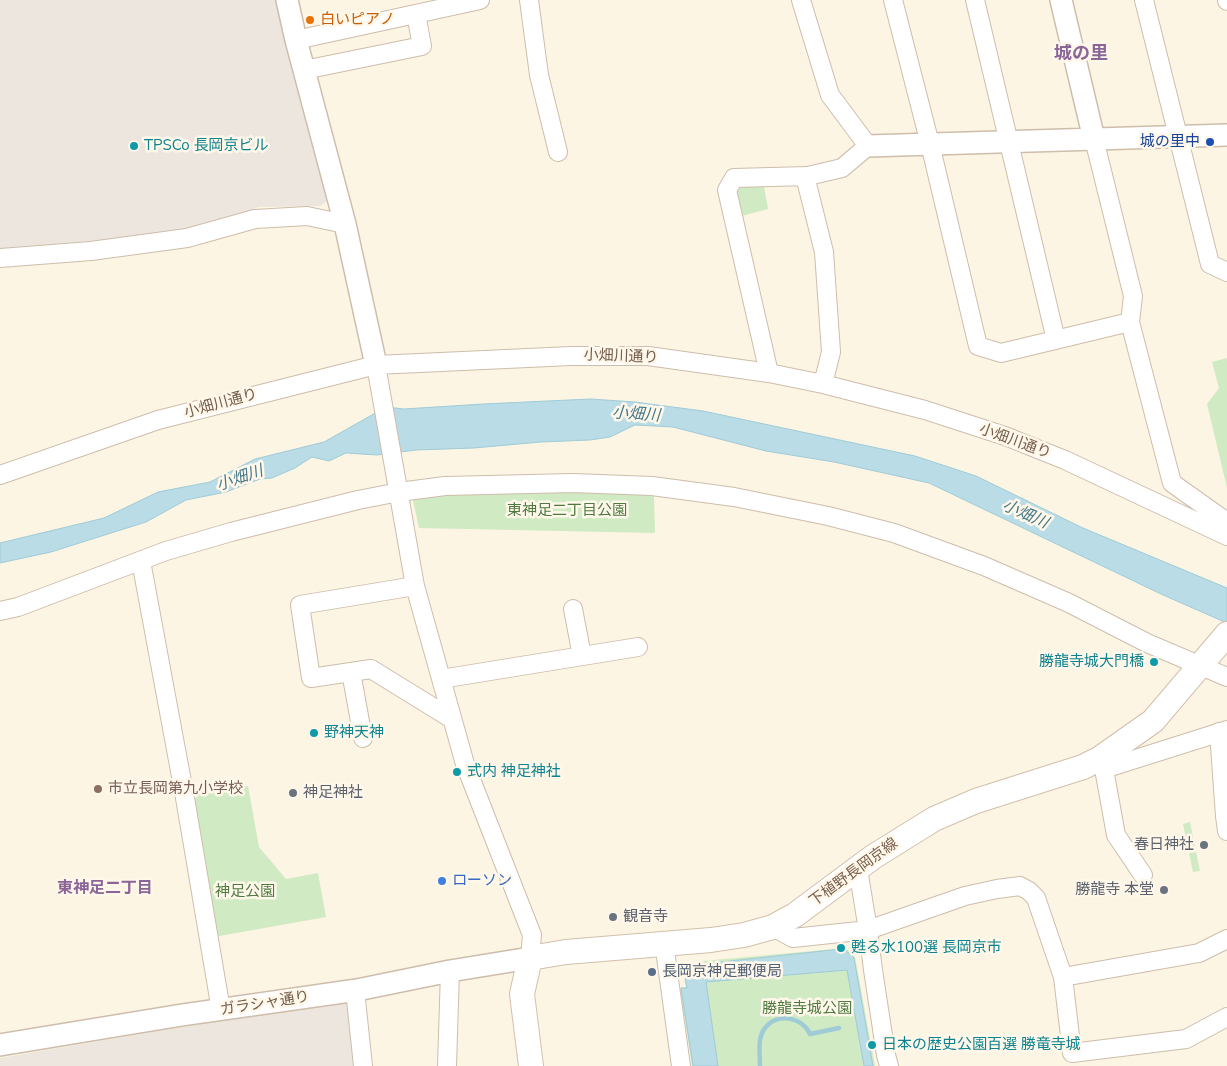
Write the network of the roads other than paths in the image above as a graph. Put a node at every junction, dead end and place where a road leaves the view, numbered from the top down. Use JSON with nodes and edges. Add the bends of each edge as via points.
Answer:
{"nodes":[{"id":1,"x":287,"y":0,"type":"edge"},
{"id":2,"x":480,"y":0,"type":"edge"},
{"id":3,"x":529,"y":0,"type":"edge"},
{"id":4,"x":801,"y":0,"type":"edge"},
{"id":5,"x":893,"y":0,"type":"edge"},
{"id":6,"x":974,"y":0,"type":"edge"},
{"id":7,"x":1061,"y":0,"type":"edge"},
{"id":8,"x":1144,"y":0,"type":"edge"},
{"id":9,"x":416,"y":14,"type":"junction"},
{"id":10,"x":296,"y":40,"type":"junction"},
{"id":11,"x":304,"y":70,"type":"junction"},
{"id":12,"x":1227,"y":135,"type":"edge"},
{"id":13,"x":1178,"y":136,"type":"junction"},
{"id":14,"x":1094,"y":139,"type":"junction"},
{"id":15,"x":1009,"y":142,"type":"junction"},
{"id":16,"x":930,"y":144,"type":"junction"},
{"id":17,"x":868,"y":146,"type":"junction"},
{"id":18,"x":558,"y":152,"type":"dead end"},
{"id":19,"x":805,"y":176,"type":"junction"},
{"id":20,"x":345,"y":224,"type":"junction"},
{"id":21,"x":0,"y":258,"type":"edge"},
{"id":22,"x":1227,"y":272,"type":"edge"},
{"id":23,"x":1130,"y":322,"type":"junction"},
{"id":24,"x":1056,"y":340,"type":"junction"},
{"id":25,"x":770,"y":373,"type":"junction"},
{"id":26,"x":378,"y":374,"type":"junction"},
{"id":27,"x":822,"y":384,"type":"junction"},
{"id":28,"x":0,"y":475,"type":"edge"},
{"id":29,"x":398,"y":488,"type":"junction"},
{"id":30,"x":1227,"y":522,"type":"edge"},
{"id":31,"x":1227,"y":536,"type":"edge"},
{"id":32,"x":141,"y":561,"type":"junction"},
{"id":33,"x":416,"y":586,"type":"junction"},
{"id":34,"x":573,"y":609,"type":"dead end"},
{"id":35,"x":0,"y":611,"type":"edge"},
{"id":36,"x":1227,"y":634,"type":"edge"},
{"id":37,"x":638,"y":647,"type":"dead end"},
{"id":38,"x":582,"y":656,"type":"junction"},
{"id":39,"x":1203,"y":662,"type":"junction"},
{"id":40,"x":351,"y":672,"type":"junction"},
{"id":41,"x":1227,"y":677,"type":"edge"},
{"id":42,"x":441,"y":679,"type":"junction"},
{"id":43,"x":452,"y":719,"type":"junction"},
{"id":44,"x":1223,"y":731,"type":"edge"},
{"id":45,"x":363,"y":738,"type":"dead end"},
{"id":46,"x":1102,"y":764,"type":"junction"},
{"id":47,"x":1227,"y":831,"type":"edge"},
{"id":48,"x":858,"y":869,"type":"junction"},
{"id":49,"x":1143,"y":875,"type":"dead end"},
{"id":50,"x":773,"y":927,"type":"junction"},
{"id":51,"x":868,"y":930,"type":"junction"},
{"id":52,"x":1227,"y":938,"type":"edge"},
{"id":53,"x":664,"y":943,"type":"junction"},
{"id":54,"x":530,"y":958,"type":"junction"},
{"id":55,"x":450,"y":971,"type":"junction"},
{"id":56,"x":1063,"y":977,"type":"junction"},
{"id":57,"x":355,"y":990,"type":"junction"},
{"id":58,"x":221,"y":1010,"type":"junction"},
{"id":59,"x":1227,"y":1017,"type":"edge"},
{"id":60,"x":0,"y":1045,"type":"edge"},
{"id":61,"x":363,"y":1066,"type":"edge"},
{"id":62,"x":447,"y":1066,"type":"edge"},
{"id":63,"x":531,"y":1066,"type":"edge"},
{"id":64,"x":681,"y":1066,"type":"edge"},
{"id":65,"x":890,"y":1066,"type":"edge"}],
"edges":[{"from":1,"to":10,"type":"street"},
{"from":2,"to":9,"type":"street"},
{"from":3,"to":18,"type":"street","via":[[539,75]]},
{"from":4,"to":17,"type":"street","via":[[830,95]]},
{"from":5,"to":16,"type":"street"},
{"from":6,"to":15,"type":"street"},
{"from":7,"to":14,"type":"street"},
{"from":8,"to":13,"type":"street"},
{"from":9,"to":10,"type":"street"},
{"from":9,"to":11,"type":"street","via":[[422,46]]},
{"from":10,"to":11,"type":"street"},
{"from":11,"to":20,"type":"street"},
{"from":12,"to":13,"type":"street"},
{"from":13,"to":14,"type":"street"},
{"from":13,"to":22,"type":"street","via":[[1210,264]]},
{"from":14,"to":15,"type":"street"},
{"from":14,"to":23,"type":"street","via":[[1133,296]]},
{"from":15,"to":16,"type":"street"},
{"from":15,"to":24,"type":"street"},
{"from":16,"to":17,"type":"street"},
{"from":16,"to":24,"type":"street","via":[[978,346],[1001,353]]},
{"from":17,"to":19,"type":"street","via":[[842,168]]},
{"from":19,"to":25,"type":"street","via":[[734,178],[727,190]]},
{"from":19,"to":27,"type":"street","via":[[824,252],[831,352]]},
{"from":20,"to":21,"type":"street","via":[[307,216],[255,219],[187,238],[91,251]]},
{"from":20,"to":26,"type":"street"},
{"from":23,"to":24,"type":"street"},
{"from":23,"to":30,"type":"street","via":[[1172,483]]},
{"from":25,"to":26,"type":"street","name":"小畑川通り","via":[[648,356],[571,356]]},
{"from":25,"to":27,"type":"street","name":"小畑川通り"},
{"from":26,"to":28,"type":"street","name":"小畑川通り","via":[[158,420]]},
{"from":26,"to":29,"type":"street"},
{"from":27,"to":31,"type":"street","name":"小畑川通り","via":[[925,410],[1005,436],[1065,460]]},
{"from":29,"to":32,"type":"street","via":[[231,532]]},
{"from":29,"to":33,"type":"street"},
{"from":29,"to":39,"type":"street","via":[[573,483],[652,486],[734,497],[828,516],[894,533],[984,566],[1147,643]]},
{"from":32,"to":35,"type":"street"},
{"from":32,"to":58,"type":"street"},
{"from":33,"to":40,"type":"street","via":[[300,605],[311,678]]},
{"from":33,"to":42,"type":"street"},
{"from":34,"to":38,"type":"street"},
{"from":36,"to":39,"type":"main road","name":"下植野長岡京線"},
{"from":37,"to":38,"type":"street"},
{"from":38,"to":42,"type":"street"},
{"from":39,"to":41,"type":"street"},
{"from":39,"to":46,"type":"main road","name":"下植野長岡京線","via":[[1153,721]]},
{"from":40,"to":43,"type":"street","via":[[371,669]]},
{"from":40,"to":45,"type":"street"},
{"from":42,"to":43,"type":"street"},
{"from":43,"to":54,"type":"street","via":[[465,764],[532,935]]},
{"from":44,"to":46,"type":"street"},
{"from":44,"to":47,"type":"street"},
{"from":46,"to":48,"type":"main road","name":"下植野長岡京線","via":[[1082,767],[944,814],[914,830]]},
{"from":46,"to":49,"type":"street","via":[[1116,835]]},
{"from":48,"to":50,"type":"main road","name":"下植野長岡京線","via":[[796,916]]},
{"from":48,"to":51,"type":"street"},
{"from":50,"to":51,"type":"street","via":[[793,938]]},
{"from":50,"to":53,"type":"main road","name":"下植野長岡京線","via":[[744,935]]},
{"from":51,"to":56,"type":"street","via":[[965,896],[1020,886],[1036,898]]},
{"from":51,"to":65,"type":"street"},
{"from":52,"to":56,"type":"street","via":[[1199,954]]},
{"from":53,"to":54,"type":"main road","name":"下植野長岡京線"},
{"from":53,"to":64,"type":"street"},
{"from":54,"to":55,"type":"street","name":"ガラシャ通り"},
{"from":54,"to":63,"type":"main road","via":[[522,994]]},
{"from":55,"to":57,"type":"street","name":"ガラシャ通り"},
{"from":55,"to":62,"type":"street"},
{"from":56,"to":59,"type":"street","via":[[1072,1053],[1186,1038]]},
{"from":57,"to":58,"type":"street","name":"ガラシャ通り"},
{"from":57,"to":61,"type":"street"},
{"from":58,"to":60,"type":"street","name":"ガラシャ通り"}]}
